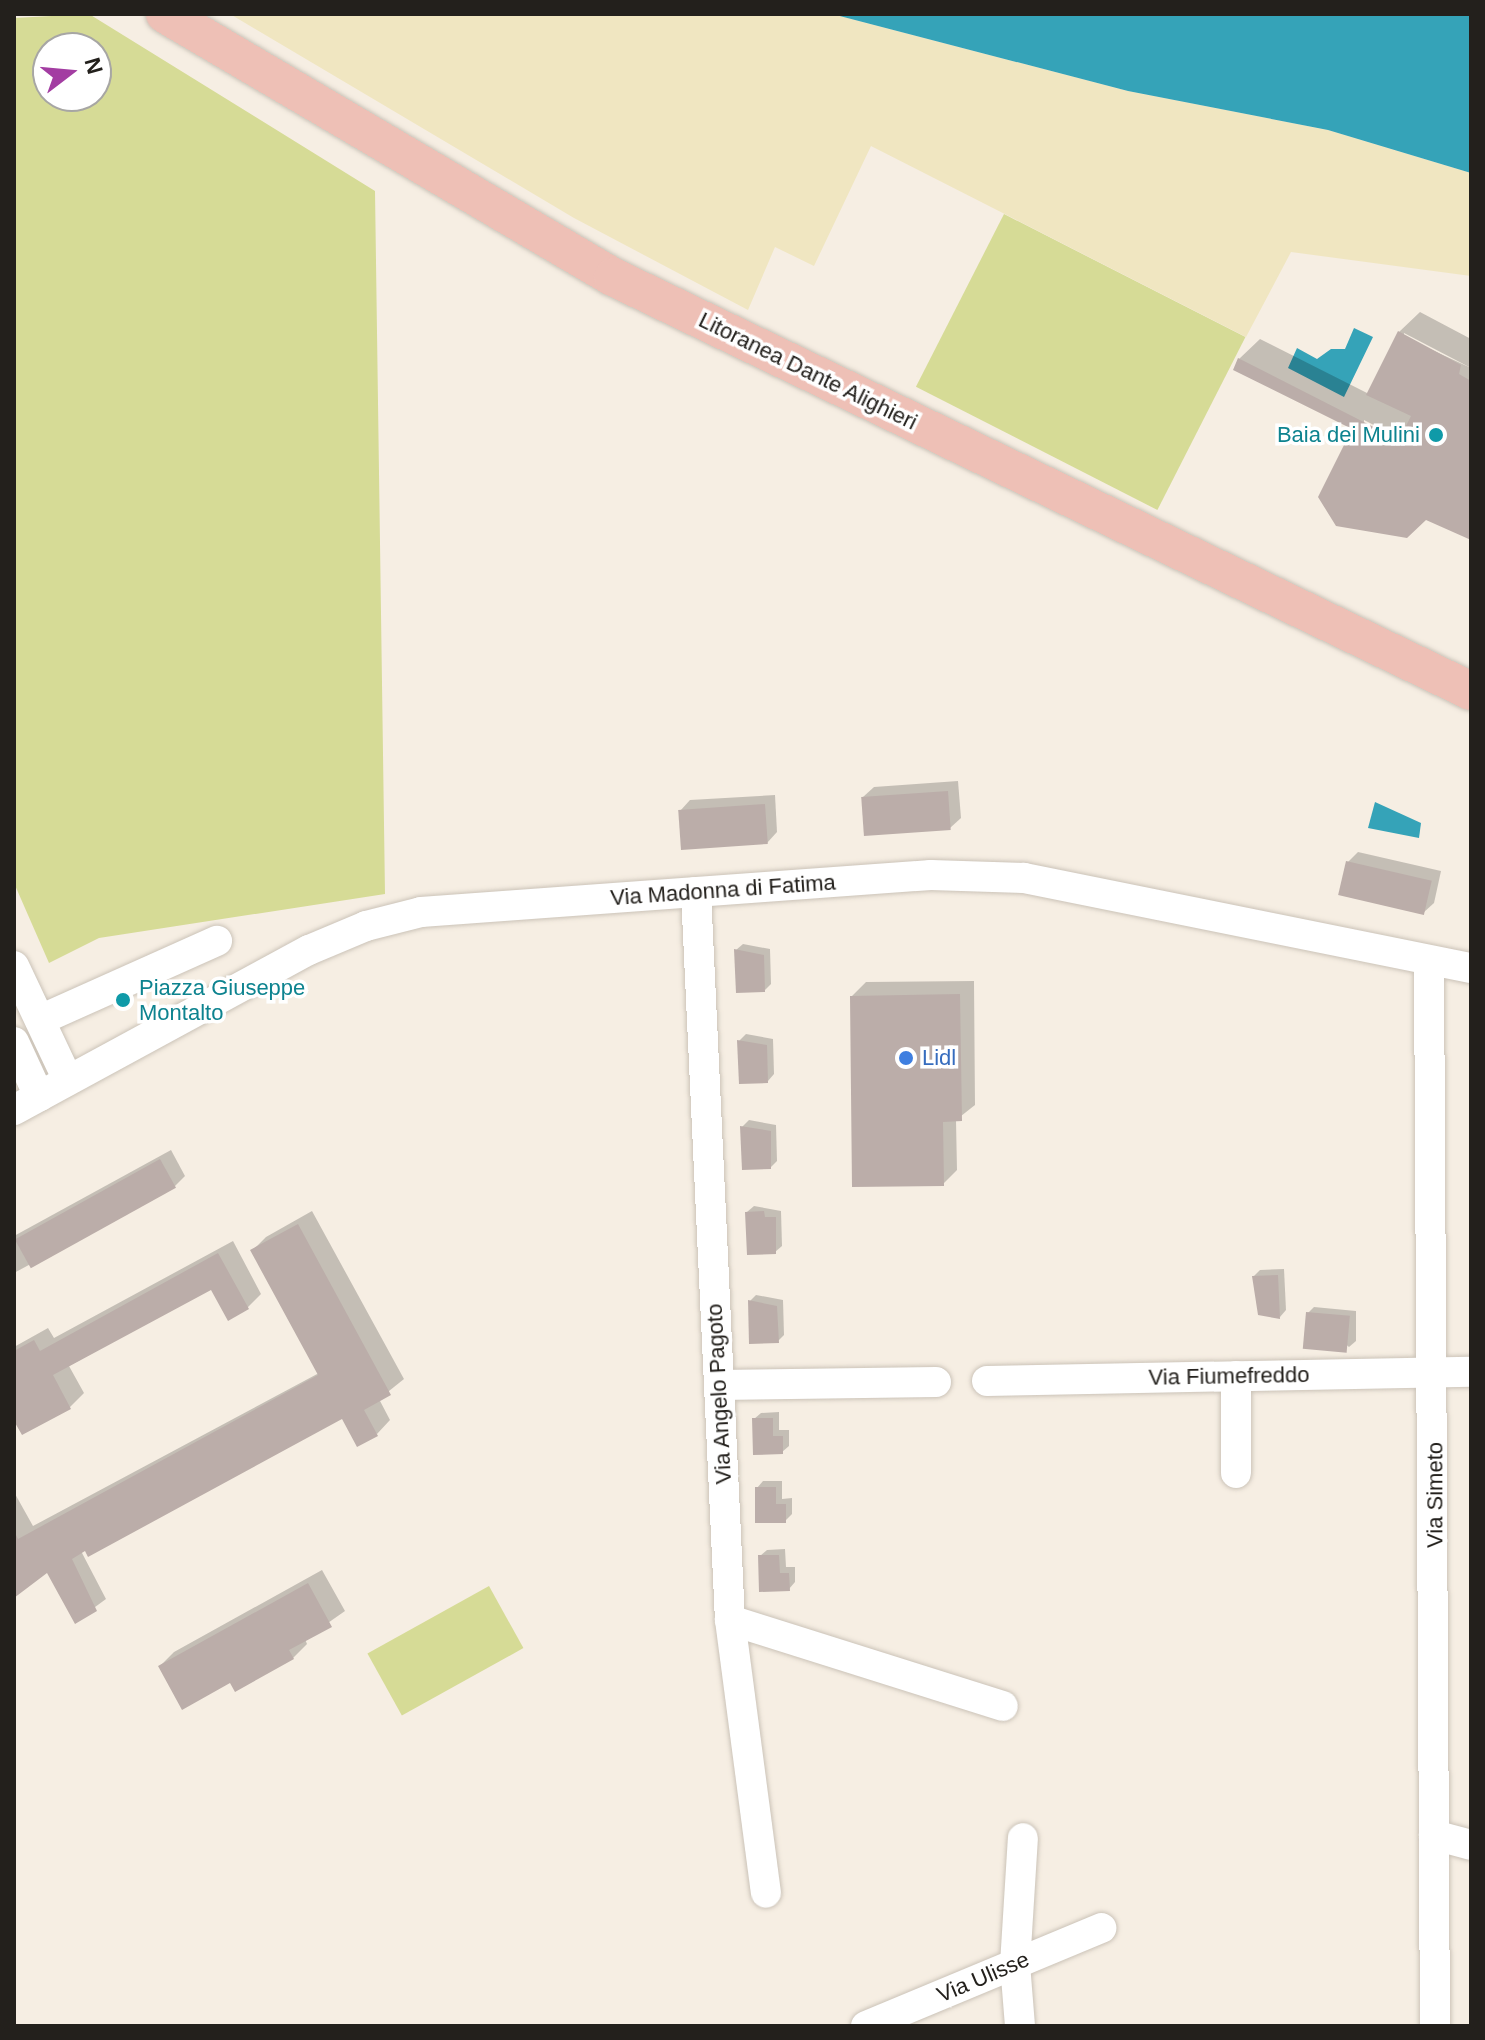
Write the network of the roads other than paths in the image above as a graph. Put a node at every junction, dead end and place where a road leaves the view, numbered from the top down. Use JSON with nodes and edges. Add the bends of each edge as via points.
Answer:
{"nodes":[{"id":1,"x":165,"y":14,"type":"edge"},
{"id":2,"x":1471,"y":691,"type":"edge"},
{"id":3,"x":696,"y":892,"type":"junction"},
{"id":4,"x":217,"y":941,"type":"dead end"},
{"id":5,"x":1429,"y":963,"type":"junction"},
{"id":6,"x":14,"y":966,"type":"edge"},
{"id":7,"x":1471,"y":968,"type":"edge"},
{"id":8,"x":40,"y":1020,"type":"junction"},
{"id":9,"x":14,"y":1042,"type":"edge"},
{"id":10,"x":68,"y":1080,"type":"junction"},
{"id":11,"x":27,"y":1103,"type":"edge"},
{"id":12,"x":1435,"y":1372,"type":"junction"},
{"id":13,"x":1471,"y":1372,"type":"edge"},
{"id":14,"x":1236,"y":1376,"type":"junction"},
{"id":15,"x":987,"y":1381,"type":"dead end"},
{"id":16,"x":936,"y":1382,"type":"dead end"},
{"id":17,"x":719,"y":1385,"type":"junction"},
{"id":18,"x":1236,"y":1473,"type":"dead end"},
{"id":19,"x":730,"y":1620,"type":"junction"},
{"id":20,"x":1003,"y":1706,"type":"dead end"},
{"id":21,"x":1434,"y":1835,"type":"junction"},
{"id":22,"x":1023,"y":1838,"type":"dead end"},
{"id":23,"x":1471,"y":1845,"type":"edge"},
{"id":24,"x":766,"y":1893,"type":"dead end"},
{"id":25,"x":1101,"y":1928,"type":"dead end"},
{"id":26,"x":1015,"y":1964,"type":"junction"},
{"id":27,"x":866,"y":2026,"type":"edge"},
{"id":28,"x":1020,"y":2026,"type":"edge"},
{"id":29,"x":1435,"y":2026,"type":"edge"}],
"edges":[{"from":1,"to":2,"type":"main road","name":"Litoranea Dante Alighieri","via":[[613,277]]},
{"from":3,"to":5,"type":"street","name":"Via Madonna di Fatima","via":[[931,875],[1024,878]]},
{"from":3,"to":10,"type":"street","name":"Via Madonna di Fatima","via":[[421,912],[366,926],[309,950]]},
{"from":3,"to":17,"type":"street","name":"Via Angelo Pagoto"},
{"from":4,"to":8,"type":"street"},
{"from":5,"to":7,"type":"street","name":"Via Madonna di Fatima"},
{"from":5,"to":12,"type":"street","name":"Via Simeto"},
{"from":6,"to":8,"type":"street"},
{"from":8,"to":10,"type":"street"},
{"from":9,"to":11,"type":"street"},
{"from":10,"to":11,"type":"street","name":"Via Madonna di Fatima"},
{"from":12,"to":13,"type":"street","name":"Via Fiumefreddo"},
{"from":12,"to":14,"type":"street","name":"Via Fiumefreddo"},
{"from":12,"to":21,"type":"street","name":"Via Simeto"},
{"from":14,"to":15,"type":"street","name":"Via Fiumefreddo"},
{"from":14,"to":18,"type":"street"},
{"from":16,"to":17,"type":"street"},
{"from":17,"to":19,"type":"street","name":"Via Angelo Pagoto"},
{"from":19,"to":20,"type":"street"},
{"from":19,"to":24,"type":"street","name":"Via Angelo Pagoto"},
{"from":21,"to":23,"type":"street"},
{"from":21,"to":29,"type":"street","name":"Via Simeto"},
{"from":22,"to":26,"type":"street"},
{"from":25,"to":26,"type":"street","name":"Via Ulisse"},
{"from":26,"to":27,"type":"street","name":"Via Ulisse"},
{"from":26,"to":28,"type":"street"}]}
